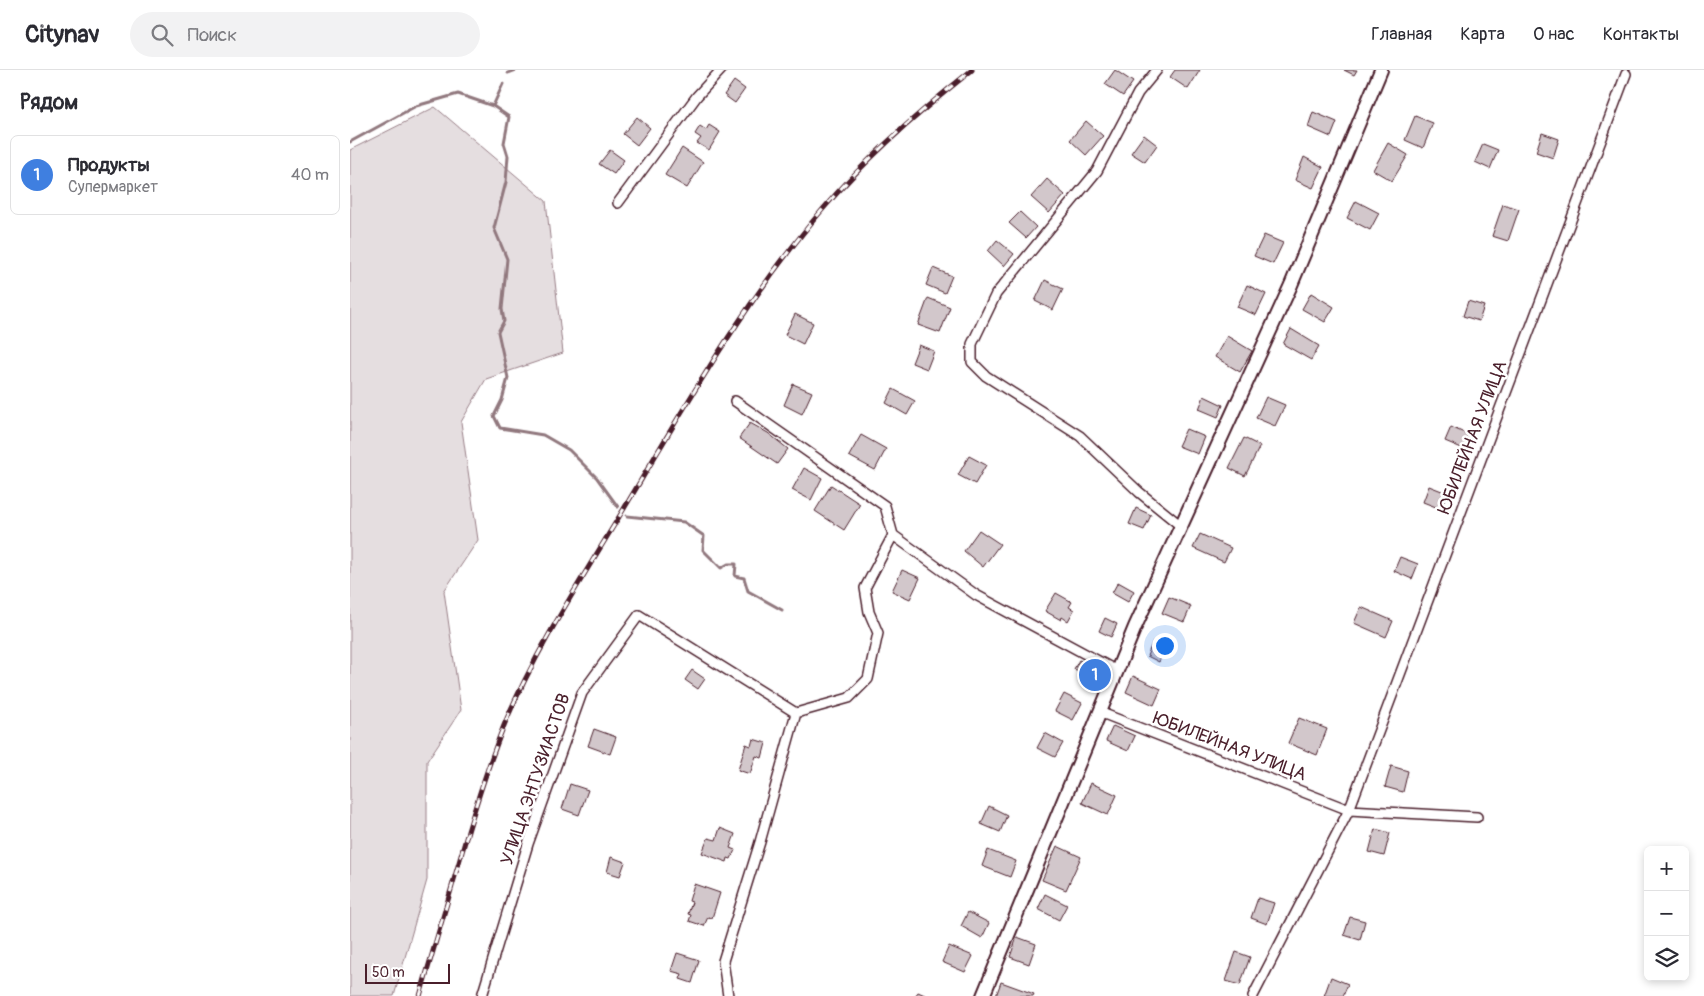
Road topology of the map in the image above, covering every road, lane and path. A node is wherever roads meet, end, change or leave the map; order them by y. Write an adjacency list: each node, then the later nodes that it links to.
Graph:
1 (721, 70): 5 (street)
2 (1157, 70): 7 (street)
3 (1381, 70): 7 (street)
4 (1626, 74): 12 (street, ЮБИЛЕЙНАЯ УЛИЦА)
5 (618, 203)
6 (735, 401): 8 (street)
7 (1181, 526): 9 (street)
8 (892, 535): 9 (street); 11 (street)
9 (1117, 671): 10 (street)
10 (1100, 712): 12 (street, ЮБИЛЕЙНАЯ УЛИЦА); 16 (street)
11 (796, 713): 14 (street, УЛИЦА ЭНТУЗИАСТОВ); 15 (street)
12 (1349, 810): 13 (street, ЮБИЛЕЙНАЯ УЛИЦА); 17 (street, ЮБИЛЕЙНАЯ УЛИЦА)
13 (1476, 817)
14 (482, 996)
15 (728, 996)
16 (983, 996)
17 (1253, 996)

